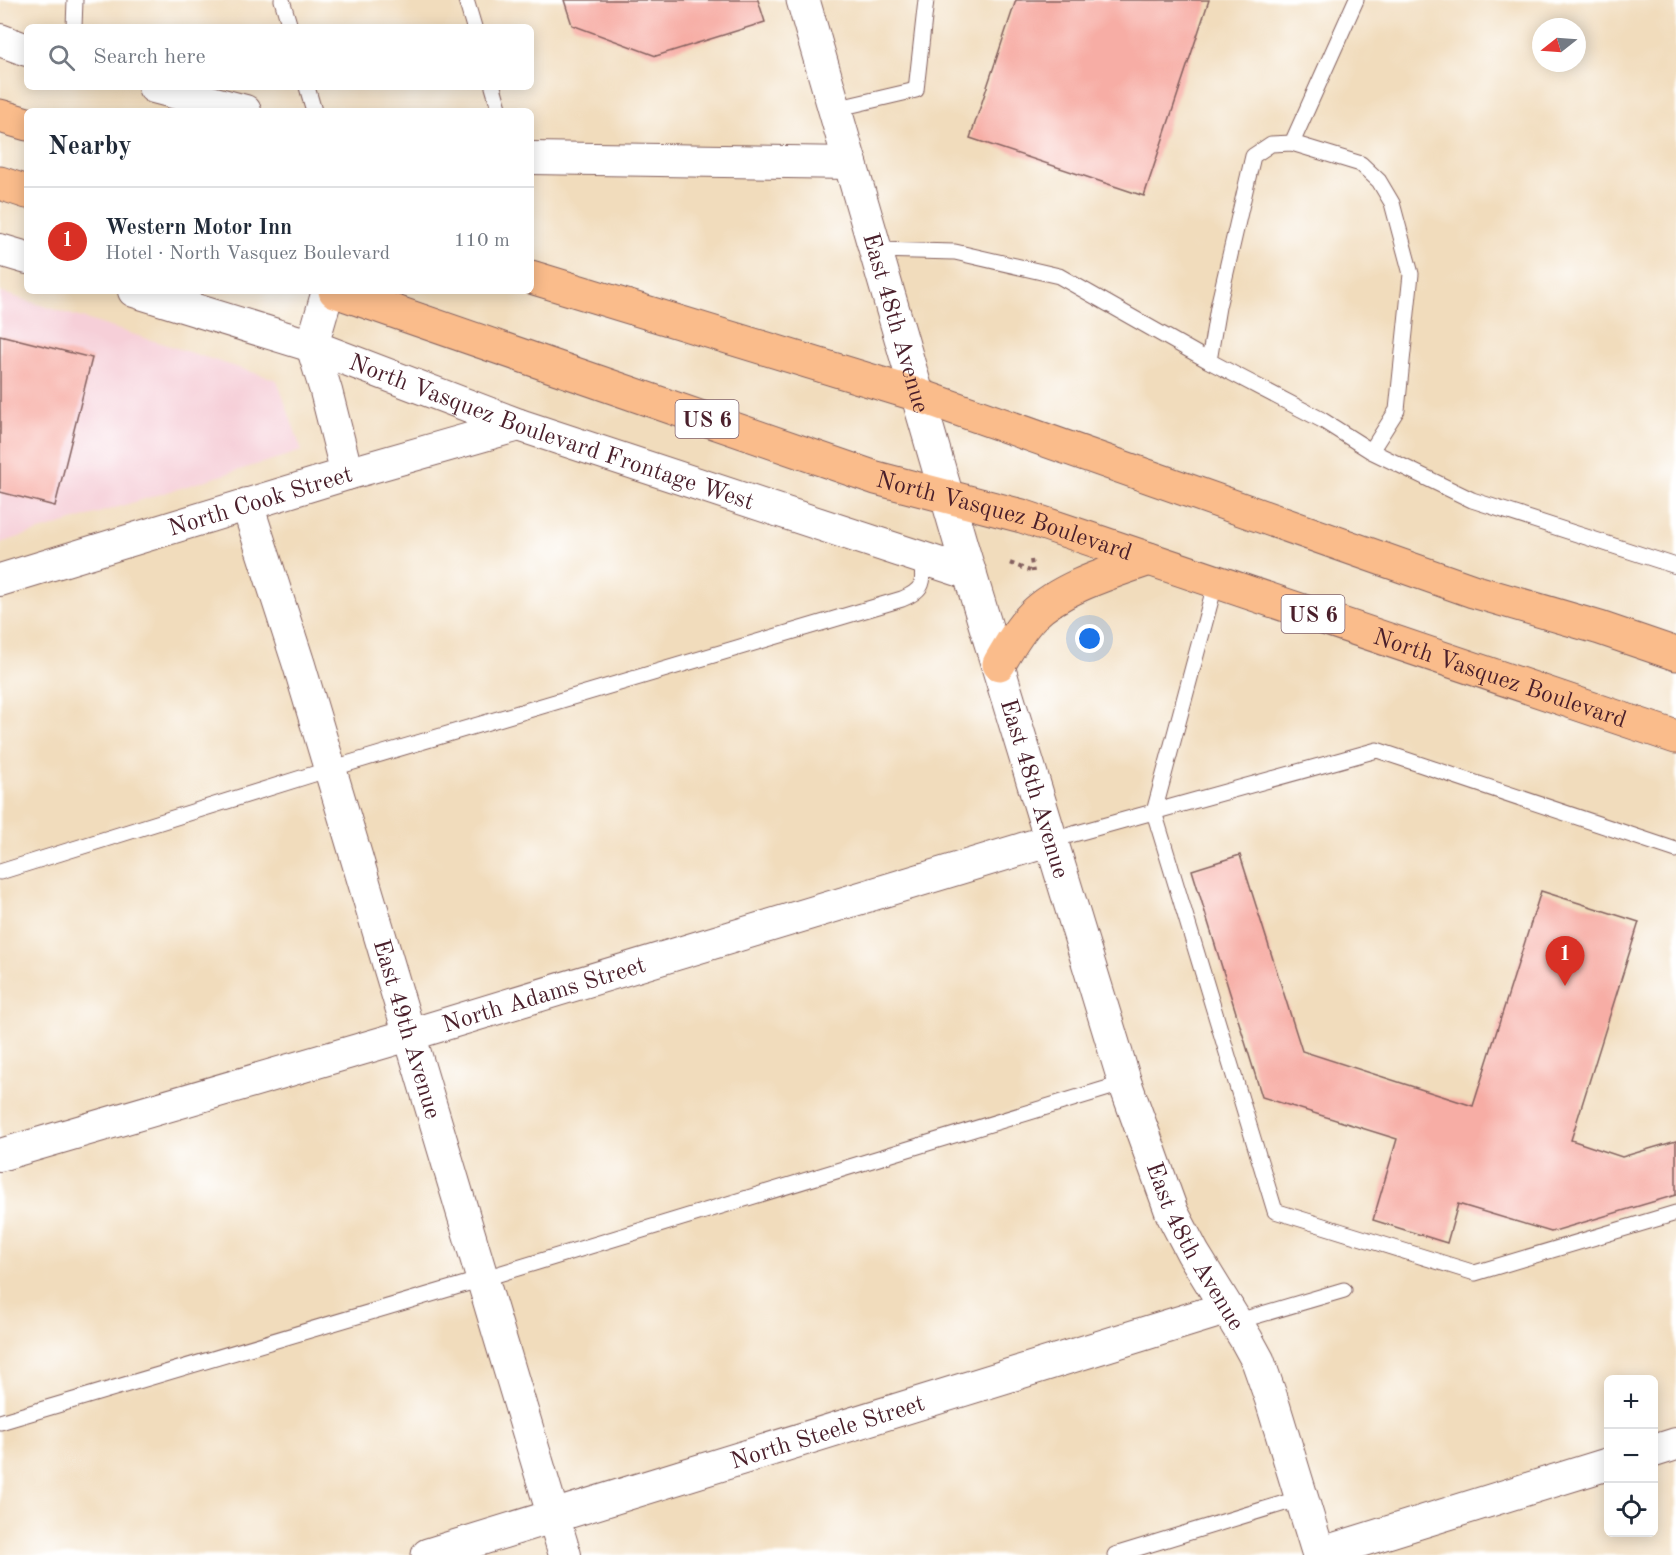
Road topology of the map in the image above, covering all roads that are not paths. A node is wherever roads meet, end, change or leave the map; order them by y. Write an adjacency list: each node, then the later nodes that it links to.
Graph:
1 (75, 0): 7 (lane)
2 (282, 0): 8 (lane)
3 (466, 0): 9 (lane)
4 (803, 0): 18 (street, East 48th Avenue)
5 (926, 0): 18 (lane)
6 (1356, 0): 21 (lane)
7 (74, 24)
8 (289, 24)
9 (473, 24)
10 (0, 40): 11 (street)
11 (24, 49)
12 (165, 90): 15 (street)
13 (308, 90): 16 (lane)
14 (494, 90): 17 (lane)
15 (234, 108)
16 (313, 108)
17 (499, 108)
18 (835, 109): 23 (street, East 48th Avenue)
19 (0, 116): 20 (highway)
20 (24, 123)
21 (1292, 142): 34 (lane); 37 (lane)
22 (534, 158): 23 (street)
23 (851, 163): 27 (street, East 48th Avenue)
24 (0, 183): 25 (highway)
25 (24, 191)
26 (0, 250): 28 (street)
27 (876, 250): 34 (lane); 35 (street, East 48th Avenue)
28 (24, 257)
29 (534, 278): 35 (highway)
30 (144, 294): 33 (street, North Vasquez Boulevard Frontage West)
31 (327, 294): 33 (street)
32 (344, 294): 39 (highway, North Vasquez Boulevard / US 6)
33 (312, 346): 36 (street, North Vasquez Boulevard Frontage West); 38 (street)
34 (1209, 361): 37 (lane)
35 (918, 395): 39 (street, East 48th Avenue); 47 (highway)
36 (519, 425): 38 (street, North Cook Street); 41 (street, North Vasquez Boulevard Frontage West)
37 (1371, 451): 43 (lane)
38 (347, 474): 40 (street, North Cook Street)
39 (948, 497): 42 (highway, North Vasquez Boulevard / US 6); 44 (street, East 48th Avenue)
40 (247, 504): 45 (street, North Cook Street); 50 (street, East 49th Avenue)
41 (921, 559): 44 (street, North Vasquez Boulevard Frontage West); 50 (lane)
42 (1149, 559): 46 (highway, North Vasquez Boulevard / US 6); 48 (highway)
43 (1676, 566)
44 (970, 574): 48 (street, East 48th Avenue)
45 (0, 580)
46 (1216, 581): 49 (highway, North Vasquez Boulevard / US 6); 51 (lane)
47 (1676, 654)
48 (999, 664): 52 (street, East 48th Avenue)
49 (1676, 737)
50 (330, 769): 54 (lane); 55 (street, East 49th Avenue)
51 (1154, 812): 52 (lane); 53 (lane); 58 (lane)
52 (1052, 840): 55 (street, North Adams Street); 56 (street, East 48th Avenue)
53 (1676, 850)
54 (0, 872)
55 (409, 1035): 57 (street, North Adams Street); 59 (street, East 49th Avenue)
56 (1125, 1083): 59 (lane); 61 (street, East 48th Avenue)
57 (0, 1155)
58 (1676, 1213)
59 (482, 1279): 62 (lane); 67 (street, East 49th Avenue)
60 (1344, 1290): 61 (lane)
61 (1231, 1315): 66 (street, East 48th Avenue); 67 (street, North Steele Street)
62 (0, 1422)
63 (1676, 1444): 64 (street)
64 (1658, 1449)
65 (1604, 1465): 68 (street)
66 (1301, 1498): 68 (street, East 48th Avenue); 71 (lane)
67 (554, 1517): 69 (street, North Steele Street); 70 (street, East 49th Avenue)
68 (1318, 1554)
69 (428, 1555)
70 (565, 1555)
71 (1115, 1555)

